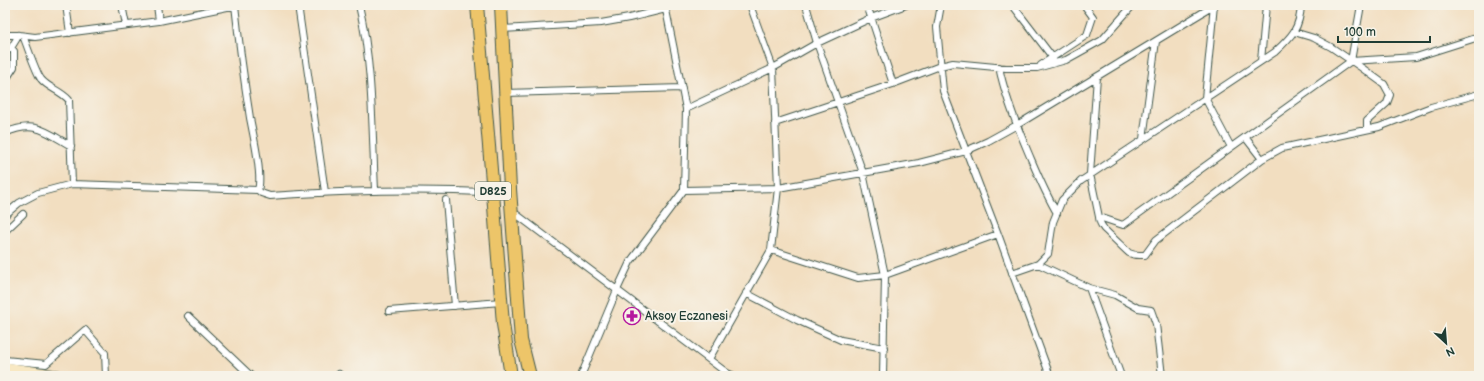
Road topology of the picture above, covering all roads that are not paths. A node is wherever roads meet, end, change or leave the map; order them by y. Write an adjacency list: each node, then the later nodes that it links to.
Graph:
1 (66, 5): 29 (street)
2 (122, 5): 25 (street)
3 (157, 5): 24 (street)
4 (236, 5): 22 (street); 66 (street)
5 (298, 5): 69 (street)
6 (359, 5): 67 (street)
7 (477, 5): 70 (highway, D825)
8 (501, 5): 26 (highway, D825)
9 (750, 5): 41 (street)
10 (806, 5): 33 (street)
11 (867, 5): 23 (street)
12 (906, 5): 23 (street)
13 (941, 5): 39 (street)
14 (1014, 5): 36 (street)
15 (1084, 5): 36 (street)
16 (1133, 5): 42 (street)
17 (1215, 5): 32 (street); 49 (street)
18 (1266, 5): 38 (street)
19 (1301, 5): 27 (street)
20 (1361, 5): 37 (street)
21 (666, 7): 26 (street); 46 (street)
22 (206, 8): 24 (street)
23 (871, 18): 33 (street); 45 (street)
24 (159, 21): 25 (street)
25 (126, 26): 29 (street)
26 (502, 29): 47 (highway, D825)
27 (1294, 32): 37 (street); 38 (street)
28 (6, 33): 30 (street)
29 (70, 33): 30 (street)
30 (21, 35): 34 (street); 58 (street)
31 (1479, 38): 37 (street)
32 (1156, 41): 43 (street); 57 (street)
33 (817, 43): 41 (street); 50 (street)
34 (11, 48): 35 (street); 44 (street)
35 (5, 52)
36 (1052, 58): 42 (street)
37 (1351, 61): 54 (street); 56 (street)
38 (1261, 62): 49 (street)
39 (940, 66): 40 (street); 45 (street); 60 (street)
40 (999, 67): 42 (street); 53 (street)
41 (773, 68): 51 (street); 52 (street)
42 (1037, 68)
43 (1097, 77): 53 (street); 63 (street)
44 (5, 81)
45 (893, 84): 50 (street)
46 (682, 88): 47 (street); 51 (street)
47 (505, 93): 72 (highway, D825)
48 (1479, 94): 54 (street)
49 (1205, 98): 57 (street); 59 (street)
50 (838, 102): 52 (street); 62 (street)
51 (686, 109): 68 (street)
52 (775, 122): 65 (street)
53 (1017, 125): 60 (street); 73 (street)
54 (1368, 129): 61 (street)
55 (5, 133): 58 (street)
56 (1245, 137): 59 (street); 61 (street)
57 (1143, 140): 63 (street)
58 (71, 146): 64 (street)
59 (1231, 147): 76 (street)
60 (966, 151): 62 (street); 78 (street)
61 (1262, 159): 76 (street)
62 (864, 173): 65 (street); 82 (street)
63 (1090, 174): 73 (street); 76 (street)
64 (72, 184): 66 (street); 75 (street)
65 (778, 188): 68 (street); 79 (street)
66 (258, 190): 69 (street)
67 (375, 190): 69 (street); 70 (street)
68 (684, 190): 84 (street)
69 (326, 192)
70 (493, 193): 86 (highway, D825)
71 (446, 200): 87 (street)
72 (512, 211): 84 (street); 101 (highway, D825)
73 (1057, 213): 80 (street)
74 (23, 214): 77 (street)
75 (5, 215)
76 (1098, 217)
77 (5, 231)
78 (998, 234): 81 (street); 82 (street)
79 (771, 250): 82 (street); 85 (street)
80 (1038, 264): 81 (street); 83 (street)
81 (1012, 273): 105 (street)
82 (885, 275): 90 (street)
83 (1089, 288): 106 (street); 107 (street)
84 (617, 290): 91 (street); 102 (street)
85 (746, 294): 90 (street); 91 (street)
86 (501, 302): 87 (street); 100 (highway, D825)
87 (455, 306): 88 (street)
88 (389, 311)
89 (188, 316): 97 (street)
90 (884, 348): 104 (street)
91 (709, 359): 94 (street)
92 (5, 360): 96 (street)
93 (5, 367): 95 (street)
94 (726, 374): 103 (street)
95 (67, 376)
96 (106, 376)
97 (250, 376)
98 (337, 376): 99 (street)
99 (341, 376)
100 (511, 376)
101 (530, 376)
102 (581, 376)
103 (734, 376)
104 (883, 376)
105 (1050, 376)
106 (1121, 376)
107 (1162, 376)

